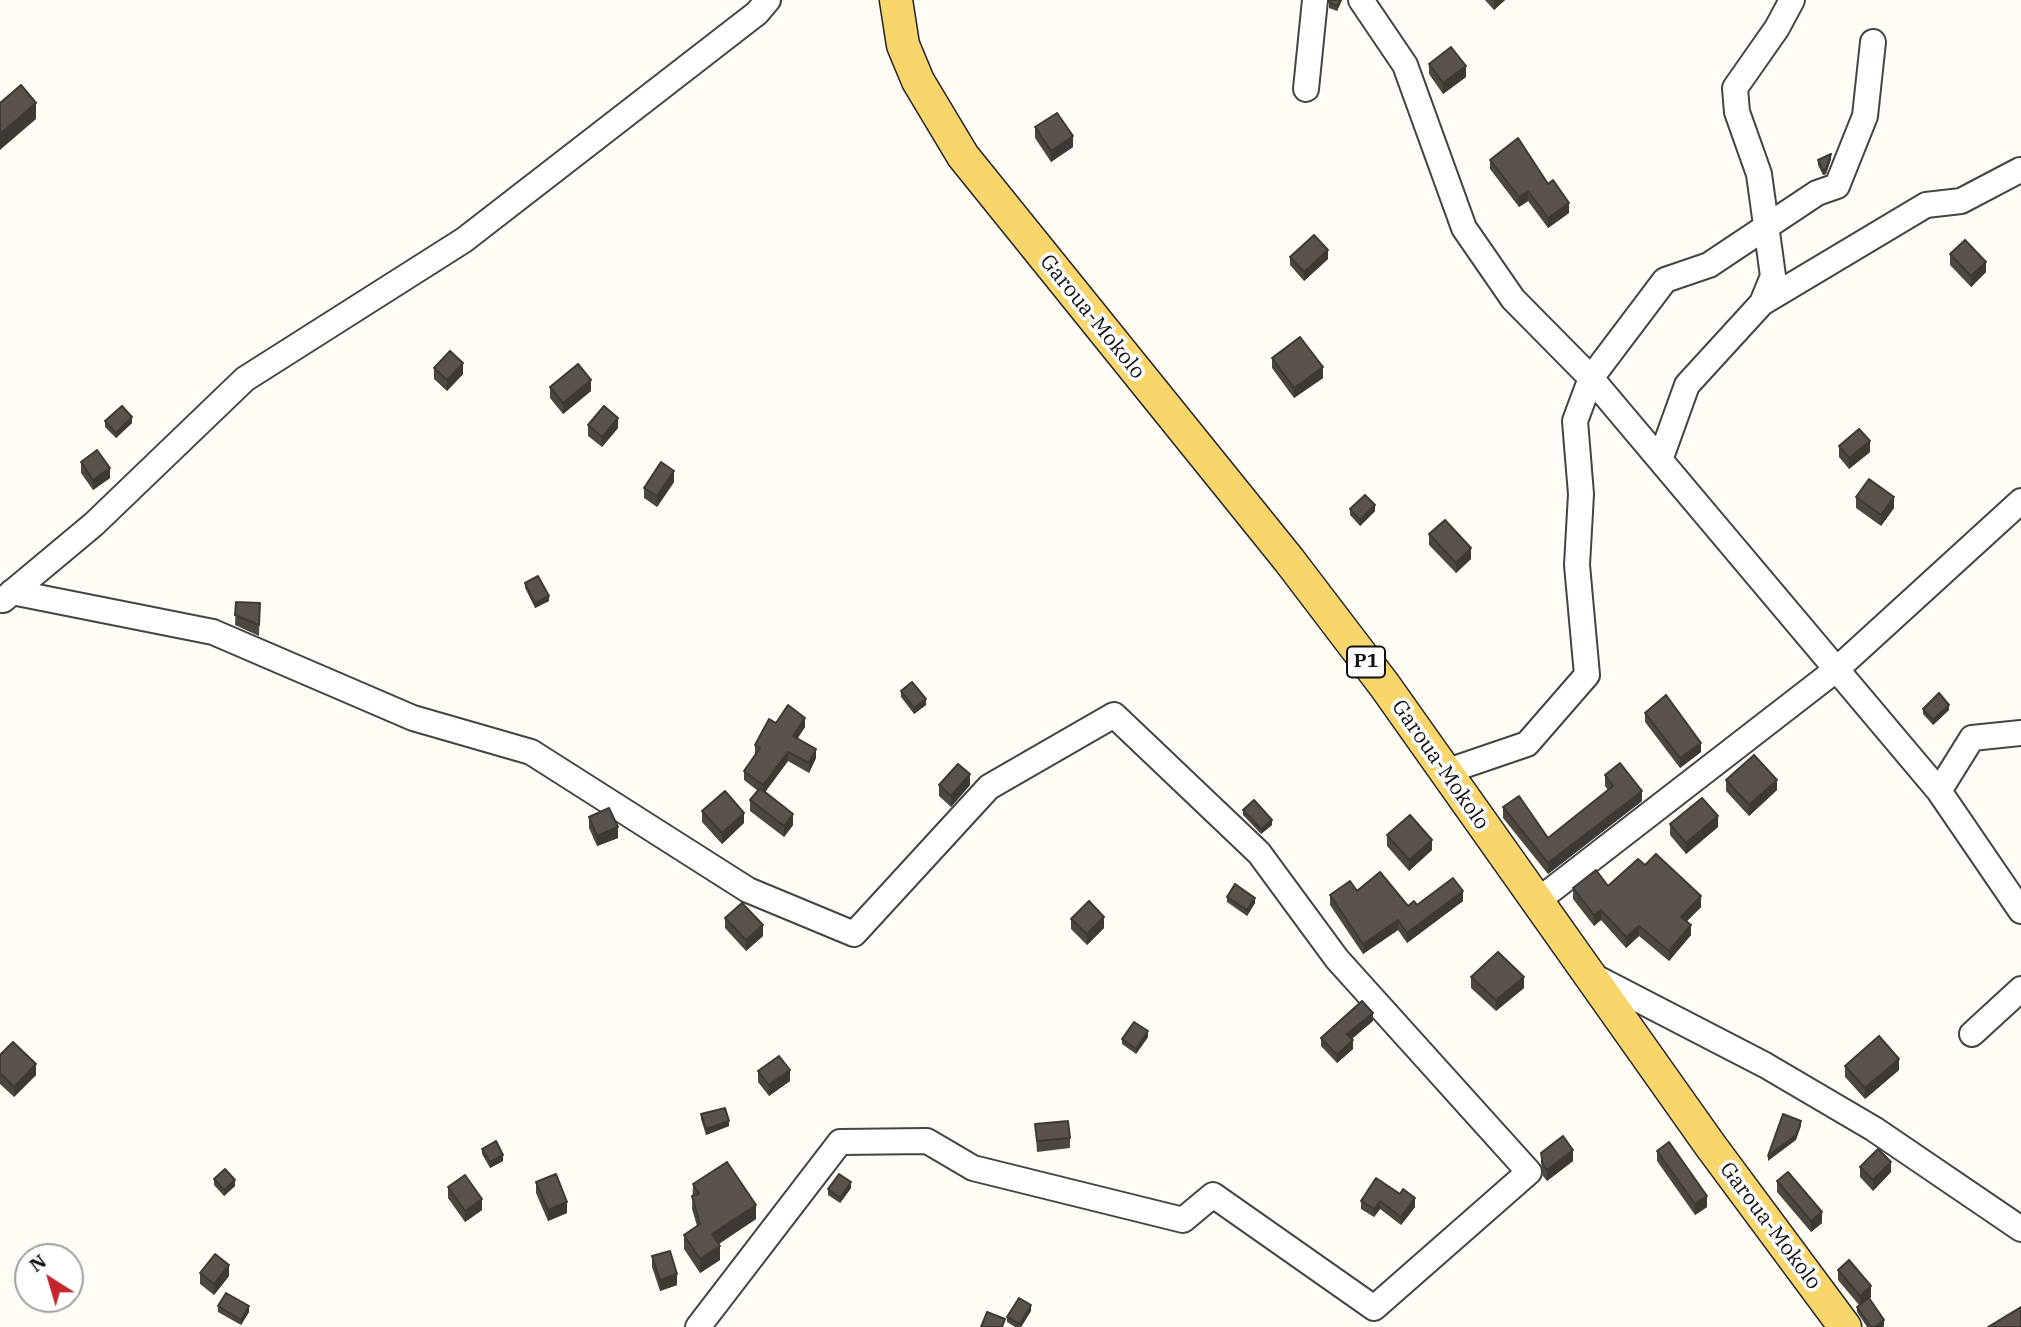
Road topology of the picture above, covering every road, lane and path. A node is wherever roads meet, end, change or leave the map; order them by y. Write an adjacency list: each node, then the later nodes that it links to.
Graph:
1 (768, 0): 14 (street)
2 (896, 0): 17 (main road, Garoua-Mokolo / P1)
3 (1315, 0): 7 (street)
4 (1361, 0): 11 (street)
5 (1792, 0): 9 (street)
6 (1873, 42): 9 (street)
7 (1306, 89)
8 (2020, 170): 10 (street)
9 (1766, 228): 10 (street); 11 (street)
10 (1762, 303): 12 (street)
11 (1591, 379): 12 (street); 17 (street)
12 (1660, 460): 15 (street)
13 (2017, 508): 15 (street)
14 (6, 597): 25 (street)
15 (1837, 669): 18 (street); 19 (street)
16 (2021, 733): 18 (street)
17 (1445, 772): 19 (main road, Garoua-Mokolo / P1)
18 (1939, 791): 20 (street)
19 (1536, 902): 21 (main road, Garoua-Mokolo / P1)
20 (2021, 911)
21 (1587, 973): 24 (street); 26 (main road, Garoua-Mokolo / P1)
22 (2021, 989): 23 (street)
23 (1972, 1034)
24 (2021, 1229)
25 (698, 1327)
26 (1845, 1327)

